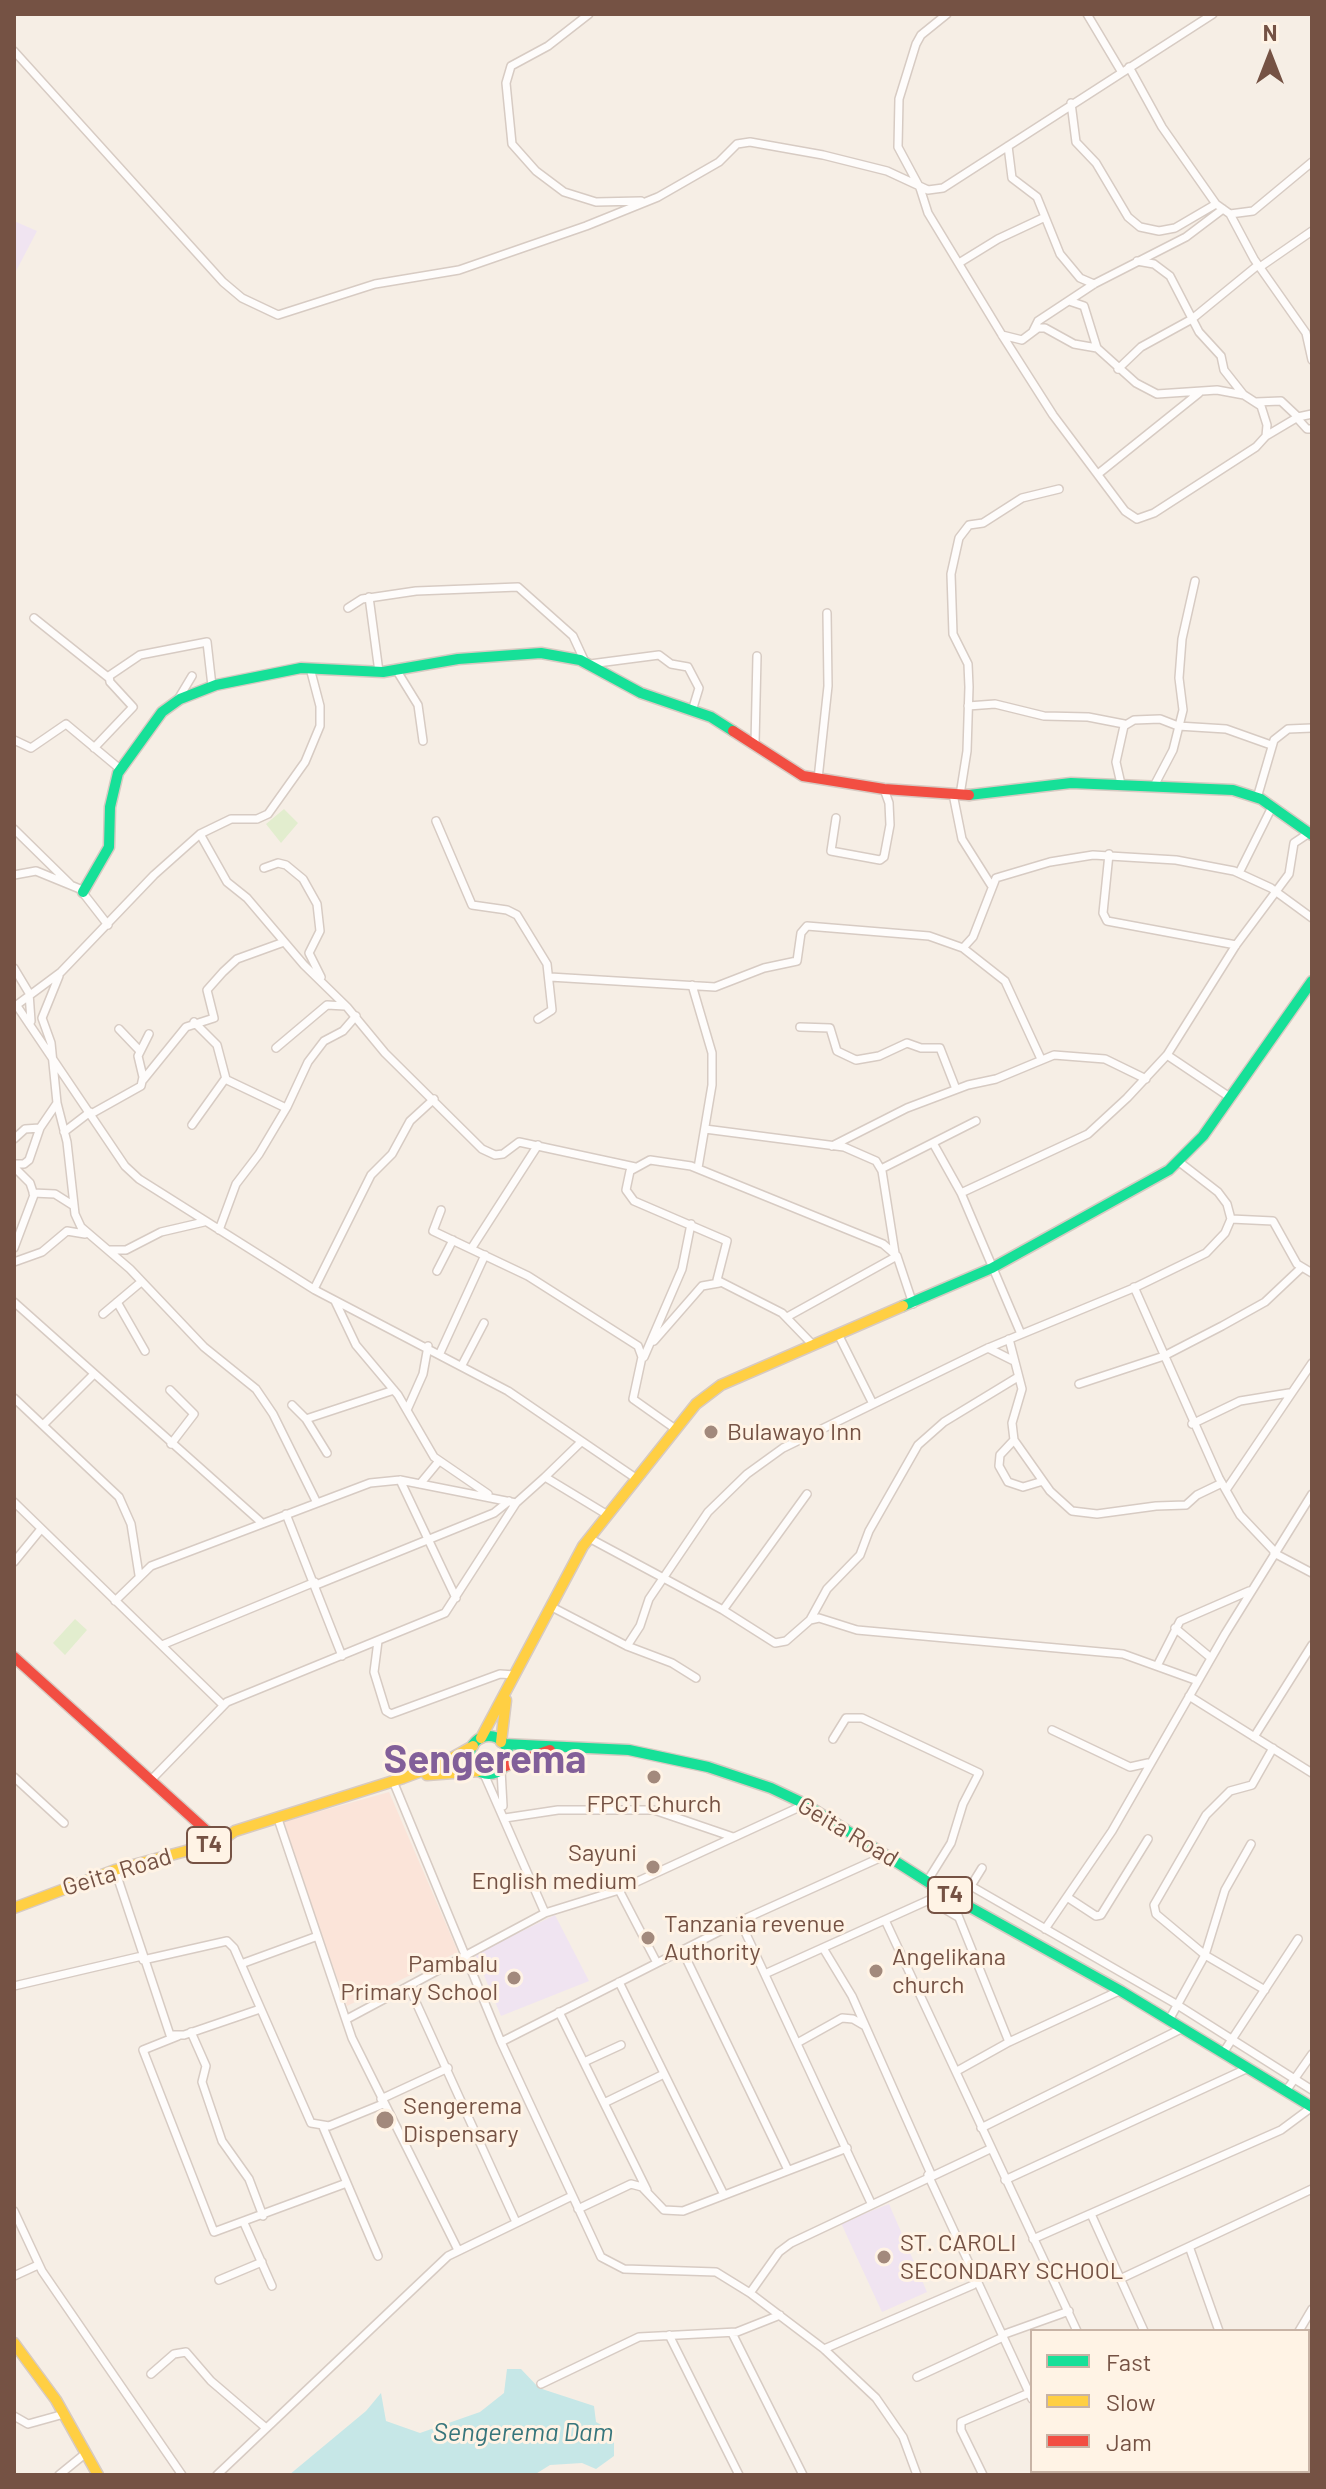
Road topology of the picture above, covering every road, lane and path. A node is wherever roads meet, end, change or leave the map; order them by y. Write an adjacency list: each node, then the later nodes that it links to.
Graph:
1 (589, 14): 12 (street)
2 (947, 14): 11 (street)
3 (1087, 14): 7 (street)
4 (1213, 14): 6 (street)
5 (14, 51): 12 (street)
6 (1129, 67): 7 (street); 13 (street)
7 (1121, 71): 8 (street)
8 (1071, 103): 9 (street); 13 (street)
9 (1008, 146): 11 (street); 14 (street)
10 (1312, 162): 13 (street)
11 (920, 188): 12 (street); 17 (street)
12 (647, 201)
13 (1223, 209): 16 (street); 18 (street)
14 (1043, 218): 17 (street); 19 (street)
15 (1312, 231): 18 (street)
16 (1135, 261): 19 (street); 21 (street)
17 (959, 263): 23 (street)
18 (1259, 266): 21 (street); 25 (street)
19 (1094, 284): 20 (street)
20 (1069, 301): 22 (street); 24 (street)
21 (1192, 319): 26 (street); 28 (street)
22 (1032, 333): 23 (street); 24 (street)
23 (1002, 335): 34 (street)
24 (1097, 348): 26 (street)
25 (1312, 360)
26 (1118, 369): 27 (street)
27 (1202, 391): 28 (street); 34 (street)
28 (1244, 395): 29 (street)
29 (1256, 402): 31 (street); 33 (street)
30 (1312, 414): 31 (street)
31 (1298, 417): 32 (street); 33 (street)
32 (1312, 429)
33 (1266, 436): 34 (street)
34 (1098, 474)
35 (1059, 489): 50 (street)
36 (1195, 581): 53 (street)
37 (369, 597): 38 (street); 42 (street); 45 (street)
38 (348, 608)
39 (827, 613): 61 (street)
40 (34, 618): 47 (street)
41 (757, 656): 57 (street)
42 (588, 663): 44 (main road); 51 (main road); 51 (street)
43 (310, 668): 45 (main road); 48 (main road); 72 (street)
44 (397, 671): 45 (main road); 56 (street)
45 (379, 672)
46 (192, 676): 49 (street)
47 (109, 678): 48 (street); 59 (street)
48 (212, 686): 49 (main road)
49 (177, 701): 60 (main road)
50 (968, 706): 52 (street); 65 (street)
51 (692, 711): 57 (main road)
52 (1124, 724): 53 (street); 62 (street)
53 (1178, 726): 58 (street); 63 (street)
54 (1310, 730): 58 (street)
55 (14, 740): 59 (street)
56 (423, 741)
57 (755, 744): 61 (main road)
58 (1271, 745): 66 (street)
59 (94, 748): 60 (street)
60 (120, 769): 78 (main road)
61 (818, 779): 64 (main road)
62 (1121, 784): 63 (main road); 65 (main road)
63 (1154, 786): 66 (main road)
64 (884, 789): 65 (main road); 68 (street)
65 (956, 795): 77 (street)
66 (1257, 798): 67 (main road)
67 (1272, 807): 71 (main road); 75 (street)
68 (836, 818)
69 (436, 821): 87 (street)
70 (14, 829): 78 (street)
71 (1310, 830): 79 (street)
72 (200, 834): 81 (street); 82 (street)
73 (1109, 854): 75 (street); 77 (street); 83 (street)
74 (264, 868): 90 (street)
75 (1239, 873): 79 (street)
76 (14, 875): 78 (street)
77 (991, 885): 84 (street)
78 (78, 889): 81 (street)
79 (1276, 891): 80 (street); 83 (street)
80 (1312, 918)
81 (108, 925): 86 (street)
82 (284, 942): 90 (street); 97 (street)
83 (1236, 945): 104 (street)
84 (963, 948): 89 (street); 105 (street)
85 (14, 968): 91 (street)
86 (61, 972): 91 (street); 103 (street)
87 (550, 977): 89 (street); 95 (street)
88 (1312, 981): 110 (main road)
89 (692, 985): 118 (street)
90 (327, 987): 93 (street)
91 (30, 999): 92 (street); 96 (street)
92 (16, 1006): 96 (street)
93 (347, 1007): 94 (street); 101 (street)
94 (356, 1016): 111 (street); 113 (street)
95 (538, 1019)
96 (31, 1022): 103 (street)
97 (194, 1022): 106 (street); 108 (street)
98 (800, 1027): 109 (street)
99 (119, 1029): 102 (street)
100 (149, 1034): 102 (street)
101 (276, 1048)
102 (139, 1050): 108 (street)
103 (52, 1055): 112 (street); 114 (street)
104 (1167, 1055): 107 (street); 110 (street)
105 (1041, 1059): 107 (street); 109 (street)
106 (226, 1079): 113 (street); 116 (street)
107 (1146, 1079): 130 (street)
108 (143, 1080): 114 (street)
109 (956, 1089): 123 (street)
110 (1231, 1098): 124 (main road)
111 (434, 1099): 122 (street); 154 (street)
112 (57, 1103): 117 (street); 119 (street)
113 (286, 1108): 136 (street)
114 (90, 1113): 119 (street); 134 (street)
115 (976, 1121): 121 (street)
116 (192, 1125)
117 (40, 1128): 120 (street); 125 (street)
118 (705, 1129): 123 (street); 127 (street)
119 (64, 1132): 131 (street)
120 (14, 1139)
121 (933, 1143): 128 (street); 130 (street)
122 (538, 1145): 126 (street); 142 (street)
123 (832, 1146): 128 (street)
124 (1178, 1161): 133 (street); 147 (main road)
125 (14, 1166): 129 (street)
126 (635, 1167): 127 (street); 135 (street)
127 (698, 1168): 143 (street)
128 (881, 1169): 143 (street)
129 (33, 1193): 131 (street); 139 (street)
130 (961, 1193): 147 (street)
131 (74, 1206): 137 (street)
132 (441, 1210): 138 (street)
133 (1231, 1219): 148 (street); 153 (street)
134 (204, 1222): 136 (street); 141 (street)
135 (691, 1224): 152 (street); 168 (street)
136 (219, 1230): 154 (street)
137 (87, 1234): 140 (street); 146 (street)
138 (453, 1240): 142 (street); 149 (street)
139 (14, 1248)
140 (107, 1249): 141 (street); 145 (street)
141 (130, 1249): 145 (street)
142 (471, 1249): 144 (street)
143 (896, 1254): 158 (street); 160 (street)
144 (485, 1255): 170 (street); 173 (street)
145 (122, 1261): 151 (street)
146 (14, 1262)
147 (992, 1268): 158 (main road); 163 (street)
148 (1301, 1268): 150 (street); 171 (street)
149 (437, 1271)
150 (1312, 1273)
151 (141, 1282): 157 (street); 205 (street)
152 (724, 1284): 160 (street); 168 (street)
153 (1134, 1287): 163 (street); 171 (street)
154 (314, 1289): 155 (street)
155 (334, 1299): 166 (street); 181 (street)
156 (14, 1302): 176 (street)
157 (117, 1302): 159 (street); 169 (street)
158 (913, 1304): 162 (main road)
159 (103, 1314)
160 (787, 1317): 165 (street)
161 (484, 1323): 175 (street)
162 (838, 1334): 165 (main road); 184 (street)
163 (1021, 1334): 164 (street)
164 (1009, 1339): 167 (street); 172 (street)
165 (813, 1345): 190 (main road)
166 (428, 1346): 170 (street); 180 (street)
167 (988, 1348): 172 (street); 184 (street)
168 (647, 1349): 173 (street)
169 (145, 1351)
170 (440, 1353): 175 (street)
171 (1164, 1356): 178 (street); 188 (street)
172 (1012, 1360): 177 (street)
173 (641, 1363): 190 (street)
174 (1312, 1363): 182 (street)
175 (462, 1365): 192 (street)
176 (93, 1375): 189 (street); 193 (street)
177 (1018, 1377): 191 (street); 225 (street)
178 (1079, 1384)
179 (170, 1390): 193 (street)
180 (413, 1391): 181 (street); 186 (street)
181 (396, 1393): 186 (street); 187 (street)
182 (1289, 1393): 188 (street); 201 (street)
183 (14, 1398): 189 (street)
184 (873, 1404): 218 (street)
185 (292, 1405): 187 (street)
186 (407, 1410): 195 (street)
187 (306, 1419): 194 (street)
188 (1192, 1424): 201 (street)
189 (43, 1425): 217 (street)
190 (674, 1428): 197 (main road)
191 (1014, 1440): 199 (street); 199 (street)
192 (581, 1442): 196 (street); 197 (street)
193 (171, 1444): 210 (street)
194 (327, 1453)
195 (439, 1461): 200 (street); 204 (street)
196 (545, 1477): 207 (street); 209 (street)
197 (634, 1477): 209 (main road)
198 (400, 1480): 200 (street); 205 (street); 213 (street)
199 (1043, 1481): 201 (street)
200 (420, 1484): 204 (street)
201 (1224, 1486): 214 (street)
202 (807, 1494): 224 (street)
203 (1312, 1494): 214 (street)
204 (491, 1496): 207 (street)
205 (316, 1501): 208 (street)
206 (14, 1502): 211 (street)
207 (513, 1502): 213 (street); 221 (street)
208 (286, 1514): 210 (street); 219 (street)
209 (606, 1514): 212 (main road)
210 (262, 1523): 217 (street)
211 (41, 1529): 215 (street); 222 (street)
212 (589, 1538): 218 (street); 223 (main road)
213 (428, 1539): 219 (street); 221 (street)
214 (1274, 1552): 216 (street); 220 (street)
215 (14, 1562)
216 (1312, 1573)
217 (139, 1575): 222 (street)
218 (663, 1576): 224 (street); 230 (street)
219 (316, 1584): 228 (street); 231 (street)
220 (1252, 1590): 226 (street); 233 (street)
221 (456, 1598): 227 (street)
222 (115, 1601): 228 (street)
223 (550, 1606): 230 (street); 235 (main road)
224 (723, 1610): 225 (street)
225 (810, 1620): 234 (street)
226 (1175, 1628): 233 (street); 234 (street)
227 (378, 1641): 231 (street); 235 (street)
228 (162, 1645): 240 (street)
229 (1312, 1645): 242 (street)
230 (627, 1646): 236 (street)
231 (342, 1656): 240 (street)
232 (14, 1657): 253 (main road)
233 (1211, 1658): 237 (street)
234 (1157, 1666): 237 (street)
235 (516, 1675): 238 (main road)
236 (696, 1678)
237 (1198, 1681): 239 (street)
238 (507, 1694): 244 (main road); 245 (main road)
239 (1189, 1696): 242 (street); 248 (street)
240 (222, 1704): 253 (street)
241 (1052, 1730): 248 (street)
242 (1254, 1737): 247 (street)
243 (833, 1739): 266 (street)
244 (477, 1742): 245 (main road, Geita Road / T4); 250 (main road); 254 (main road, Geita Road / T4)
245 (502, 1743): 246 (main road, Geita Road / T4); 249 (main road)
246 (566, 1746): 249 (main road, Geita Road / T4); 255 (main road, Geita Road / T4)
247 (1273, 1748): 251 (street); 282 (street)
248 (1148, 1763): 269 (street)
249 (502, 1768): 250 (main road, Geita Road / T4); 256 (street)
250 (482, 1772): 254 (main road, Geita Road / T4); 256 (street)
251 (1312, 1773)
252 (14, 1777): 258 (street)
253 (151, 1780): 261 (main road)
254 (398, 1780): 257 (main road, Geita Road / T4); 281 (street)
255 (805, 1804): 259 (street); 263 (main road, Geita Road / T4)
256 (504, 1815): 259 (street); 272 (street)
257 (278, 1819): 261 (main road, Geita Road / T4); 277 (street)
258 (64, 1823)
259 (733, 1837): 268 (street)
260 (1148, 1839): 269 (street)
261 (219, 1842): 265 (main road, Geita Road / T4)
262 (1251, 1844): 282 (street)
263 (887, 1854): 266 (main road, Geita Road / T4); 275 (street)
264 (982, 1868): 267 (street)
265 (115, 1870): 271 (main road, Geita Road / T4); 283 (street)
266 (928, 1880): 270 (main road, Geita Road / T4)
267 (971, 1886): 270 (street); 276 (street)
268 (619, 1890): 272 (street); 284 (street)
269 (1067, 1897): 276 (street)
270 (956, 1899): 273 (street); 291 (main road, Geita Road / T4)
271 (14, 1908)
272 (545, 1913): 281 (street)
273 (958, 1917): 274 (street); 304 (street)
274 (885, 1920): 279 (street); 311 (street)
275 (740, 1921): 280 (street); 286 (street)
276 (1045, 1929): 292 (street)
277 (315, 1937): 285 (street); 295 (street)
278 (1298, 1939): 290 (street)
279 (823, 1948): 286 (street); 297 (street)
280 (682, 1950): 284 (street); 323 (street)
281 (465, 1954): 289 (street); 302 (street)
282 (1205, 1955): 290 (street); 292 (street)
283 (142, 1958): 285 (street); 288 (street); 300 (street)
284 (657, 1963): 287 (street)
285 (241, 1964): 293 (street)
286 (767, 1973): 303 (street)
287 (619, 1982): 294 (street); 312 (street)
288 (14, 1986)
289 (409, 1987): 295 (street); 309 (street)
290 (1265, 1990): 301 (street)
291 (1121, 1991): 296 (main road, Geita Road / T4); 304 (street)
292 (1177, 2005): 296 (street); 301 (street)
293 (260, 2009): 299 (street); 319 (street)
294 (559, 2012): 302 (street); 308 (street)
295 (347, 2019): 316 (street)
296 (1169, 2020): 298 (main road, Geita Road / T4)
297 (867, 2027): 303 (street); 324 (street)
298 (1183, 2028): 306 (main road, Geita Road / T4); 320 (street)
299 (191, 2032): 300 (street); 337 (street)
300 (178, 2036): 339 (street)
301 (1232, 2040): 306 (street); 313 (street)
302 (501, 2042): 331 (street)
303 (799, 2042): 321 (street)
304 (1009, 2042): 311 (street)
305 (621, 2045): 308 (street)
306 (1223, 2053): 310 (main road, Geita Road / T4)
307 (1312, 2054): 313 (street)
308 (584, 2062): 317 (street)
309 (448, 2068): 316 (street); 338 (street)
310 (1248, 2068): 315 (main road, Geita Road / T4); 325 (street)
311 (957, 2071): 320 (street)
312 (664, 2074): 317 (street); 330 (street)
313 (1294, 2079): 314 (street); 315 (street)
314 (1312, 2090)
315 (1286, 2091): 318 (main road, Geita Road / T4)
316 (382, 2101): 319 (street); 342 (street)
317 (604, 2103): 329 (street)
318 (1312, 2107): 336 (street)
319 (323, 2127): 326 (street)
320 (981, 2128): 322 (street)
321 (847, 2148): 323 (street); 328 (street)
322 (990, 2149): 324 (street); 325 (street)
323 (788, 2170): 330 (street)
324 (930, 2174): 332 (street); 361 (street)
325 (1005, 2180): 340 (street)
326 (344, 2184): 337 (street); 343 (street)
327 (1312, 2189): 341 (street)
328 (865, 2190): 332 (street); 333 (street)
329 (647, 2191): 330 (street); 334 (street)
330 (724, 2195)
331 (572, 2196): 334 (street); 338 (street)
332 (886, 2196): 333 (street)
333 (871, 2203): 351 (street)
334 (578, 2209): 351 (street)
335 (14, 2211): 345 (street)
336 (1091, 2214): 340 (street); 347 (street)
337 (263, 2216): 339 (street)
338 (516, 2222): 342 (street)
339 (244, 2223): 344 (street)
340 (1033, 2239): 353 (street)
341 (1190, 2249): 347 (street); 357 (street)
342 (458, 2250): 371 (street)
343 (378, 2256)
344 (262, 2262): 348 (street); 350 (street)
345 (38, 2265): 346 (street); 375 (street)
346 (14, 2276)
347 (1120, 2279): 356 (street)
348 (219, 2280)
349 (973, 2285): 363 (street)
350 (272, 2286)
351 (750, 2293): 354 (street)
352 (1312, 2309): 358 (street)
353 (1069, 2311): 355 (street); 361 (street)
354 (780, 2315): 359 (street); 363 (street)
355 (1076, 2329)
356 (1143, 2329)
357 (1218, 2329)
358 (1300, 2329)
359 (732, 2333): 360 (street); 378 (street)
360 (669, 2335): 366 (street); 377 (street)
361 (1003, 2336): 365 (street); 367 (street)
362 (15, 2345): 369 (main road)
363 (824, 2349): 379 (street)
364 (151, 2374): 371 (street)
365 (917, 2377)
366 (541, 2384)
367 (1030, 2394)
368 (1030, 2396): 380 (street)
369 (64, 2414): 370 (street); 372 (main road)
370 (14, 2416)
371 (266, 2428): 376 (street)
372 (86, 2453): 373 (street); 374 (main road)
373 (59, 2475)
374 (98, 2475)
375 (182, 2475)
376 (217, 2475)
377 (739, 2475)
378 (803, 2475)
379 (917, 2475)
380 (983, 2475)

